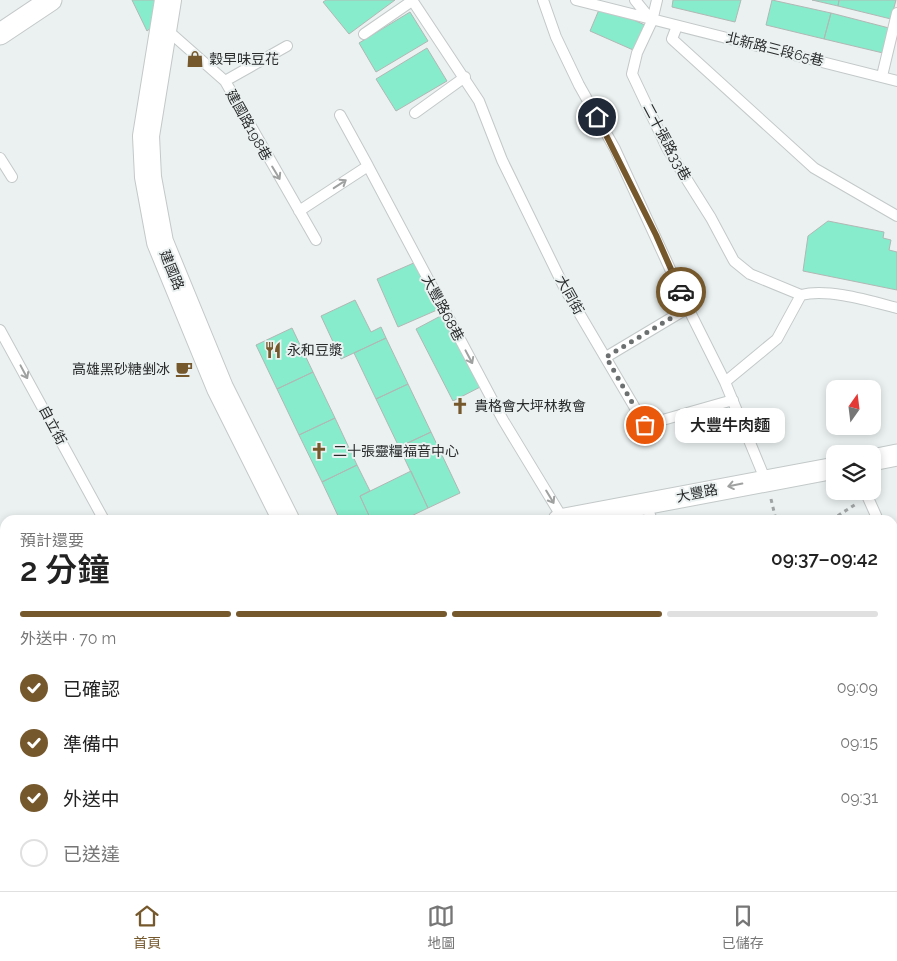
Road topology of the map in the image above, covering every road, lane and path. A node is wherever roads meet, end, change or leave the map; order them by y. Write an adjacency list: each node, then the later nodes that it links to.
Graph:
1 (51, 0): 12 (street)
2 (168, 0): 10 (street, 建國路)
3 (412, 0): 13 (lane, 大同街); 16 (lane, 大同街)
4 (544, 0): 28 (lane)
5 (576, 0): 9 (lane)
6 (634, 0): 9 (lane)
7 (657, 0): 9 (lane, 二十張路33巷)
8 (897, 13): 15 (lane)
9 (652, 21): 11 (lane, 北新路三段65巷); 27 (lane, 二十張路33巷)
10 (162, 26): 18 (lane, 建國路198巷); 42 (street, 建國路)
11 (677, 26): 15 (lane, 北新路三段65巷); 25 (lane)
12 (0, 34)
13 (364, 34)
14 (287, 46): 18 (lane)
15 (882, 76): 17 (lane, 北新路三段65巷)
16 (465, 77): 19 (lane); 31 (lane, 大同街)
17 (897, 80)
18 (225, 81): 24 (lane, 建國路198巷, one-way to 24)
19 (415, 113)
20 (340, 115): 22 (lane, 大豐路68巷)
21 (0, 158): 23 (lane)
22 (368, 166): 24 (lane, one-way to 22); 43 (lane, 大豐路68巷, one-way to 43)
23 (12, 177)
24 (299, 211): 26 (lane, 建國路198巷)
25 (897, 216)
26 (316, 240)
27 (801, 295): 29 (lane); 32 (lane)
28 (688, 308): 31 (lane); 32 (lane)
29 (897, 308)
30 (0, 330): 41 (lane, 自立街, one-way to 41)
31 (606, 357): 33 (lane, 大同街)
32 (725, 382): 33 (lane)
33 (732, 400): 37 (lane)
34 (897, 454): 35 (street)
35 (881, 458)
36 (826, 469): 37 (street, 大豐路)
37 (765, 479): 40 (street, 大豐路, one-way to 40)
38 (858, 500): 45 (path)
39 (869, 500): 46 (lane)
40 (648, 512): 44 (street, 大豐路)
41 (101, 515)
42 (284, 515)
43 (559, 515)
44 (611, 515)
45 (838, 515)
46 (876, 515)

